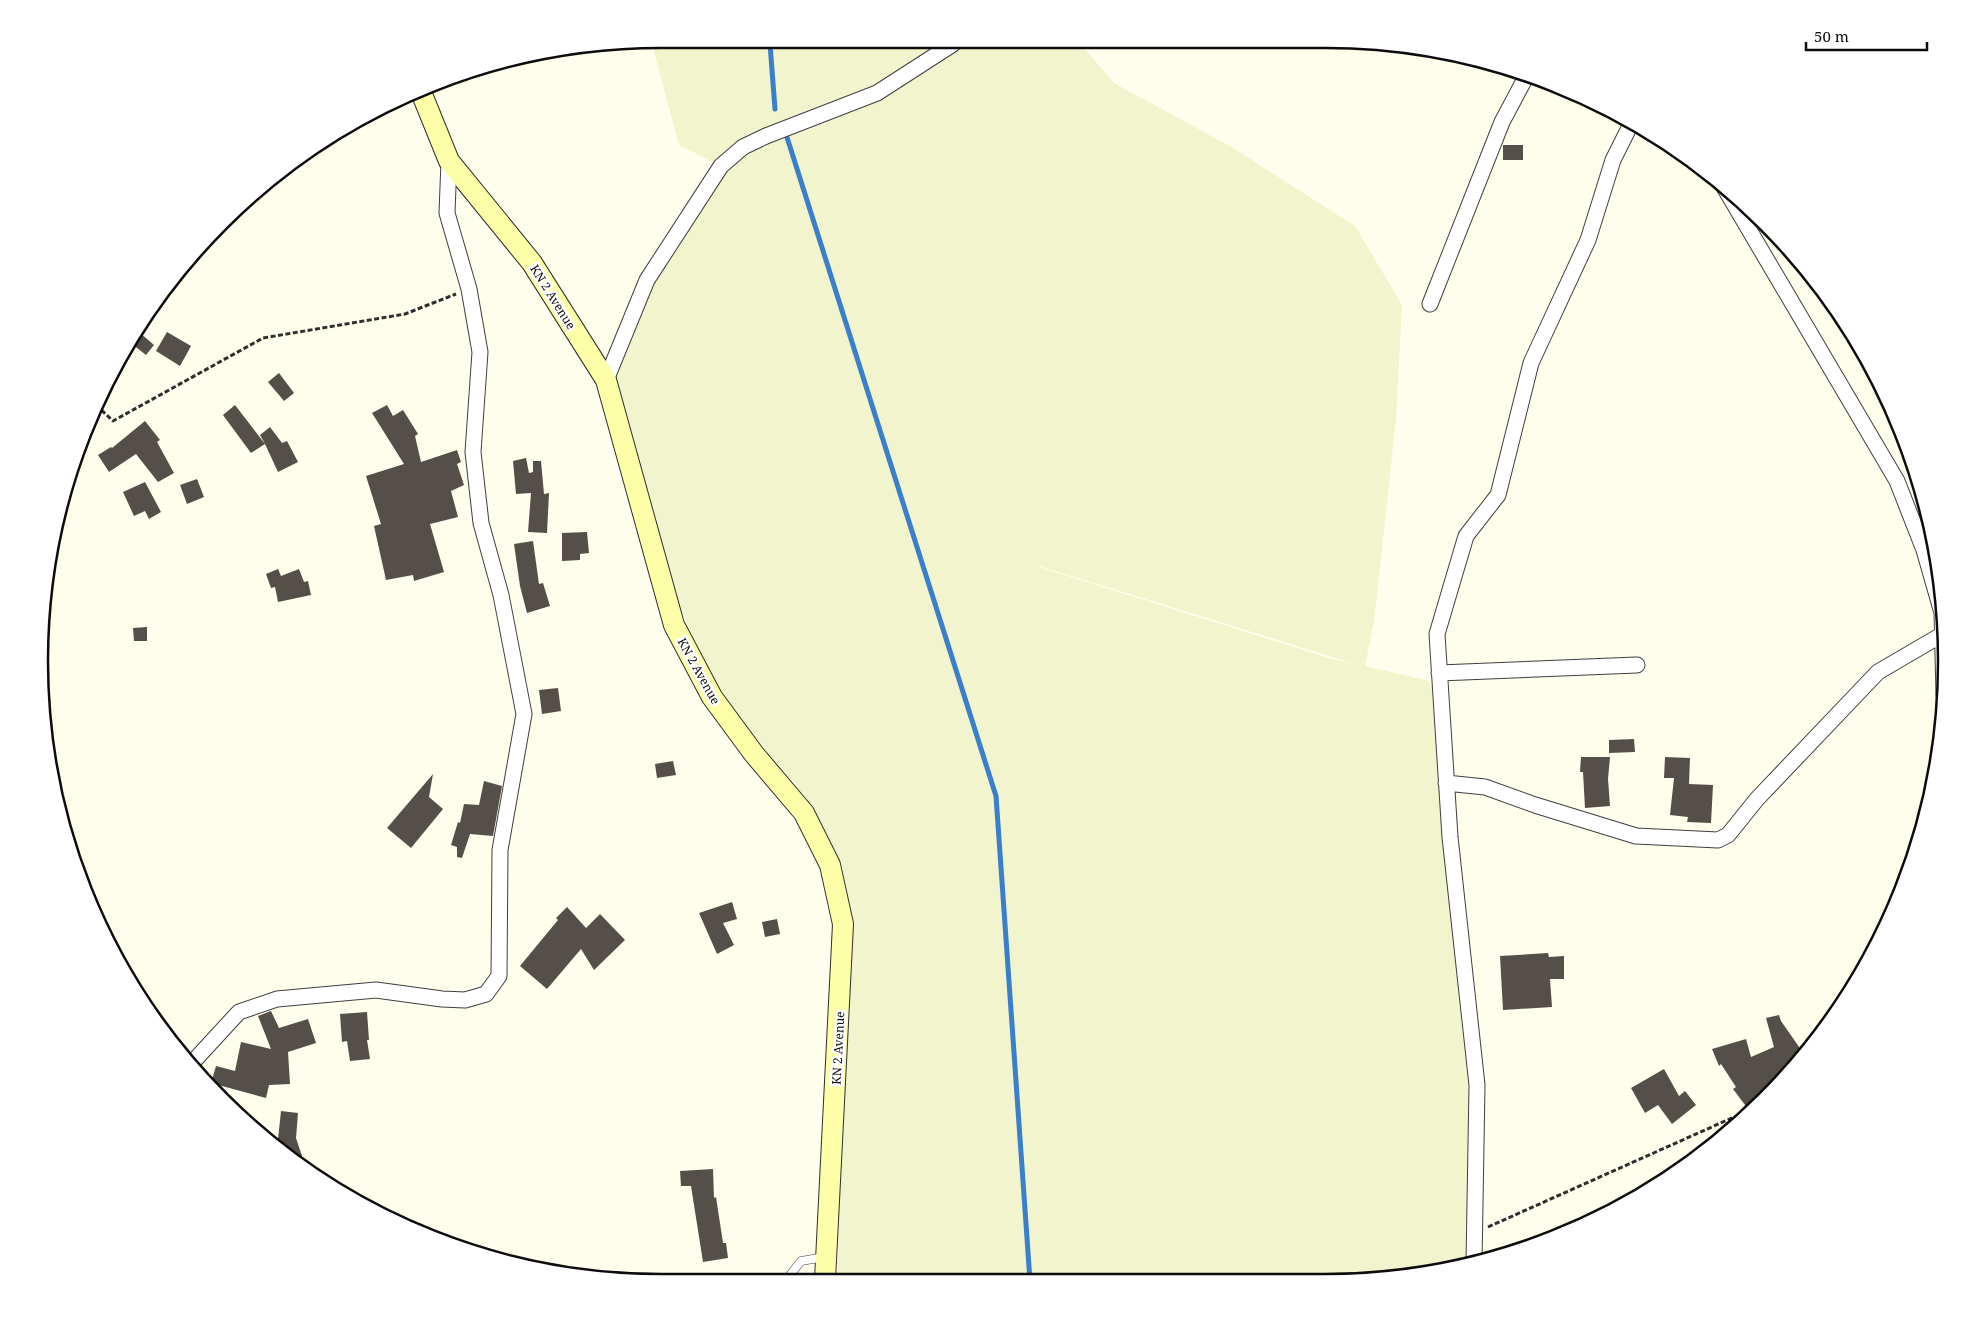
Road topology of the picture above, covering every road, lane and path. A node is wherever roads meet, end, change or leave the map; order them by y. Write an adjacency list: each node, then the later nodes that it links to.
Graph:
1 (947, 48): 9 (street)
2 (1524, 81): 8 (street)
3 (422, 96): 5 (main road, KN 2 Avenue)
4 (1629, 128): 14 (street)
5 (449, 161): 7 (street); 9 (main road, KN 2 Avenue)
6 (1731, 201): 11 (street)
7 (468, 289): 10 (path); 16 (street)
8 (1430, 304)
9 (606, 380): 19 (main road, KN 2 Avenue)
10 (101, 410)
11 (1933, 582)
12 (1937, 637): 15 (street)
13 (1637, 665): 14 (street)
14 (1439, 673): 15 (street)
15 (1446, 783): 18 (street)
16 (195, 1060)
17 (1739, 1114): 18 (path)
18 (1474, 1234): 20 (street)
19 (826, 1256): 21 (lane); 22 (main road, KN 2 Avenue)
20 (1474, 1256)
21 (791, 1274)
22 (825, 1274)

